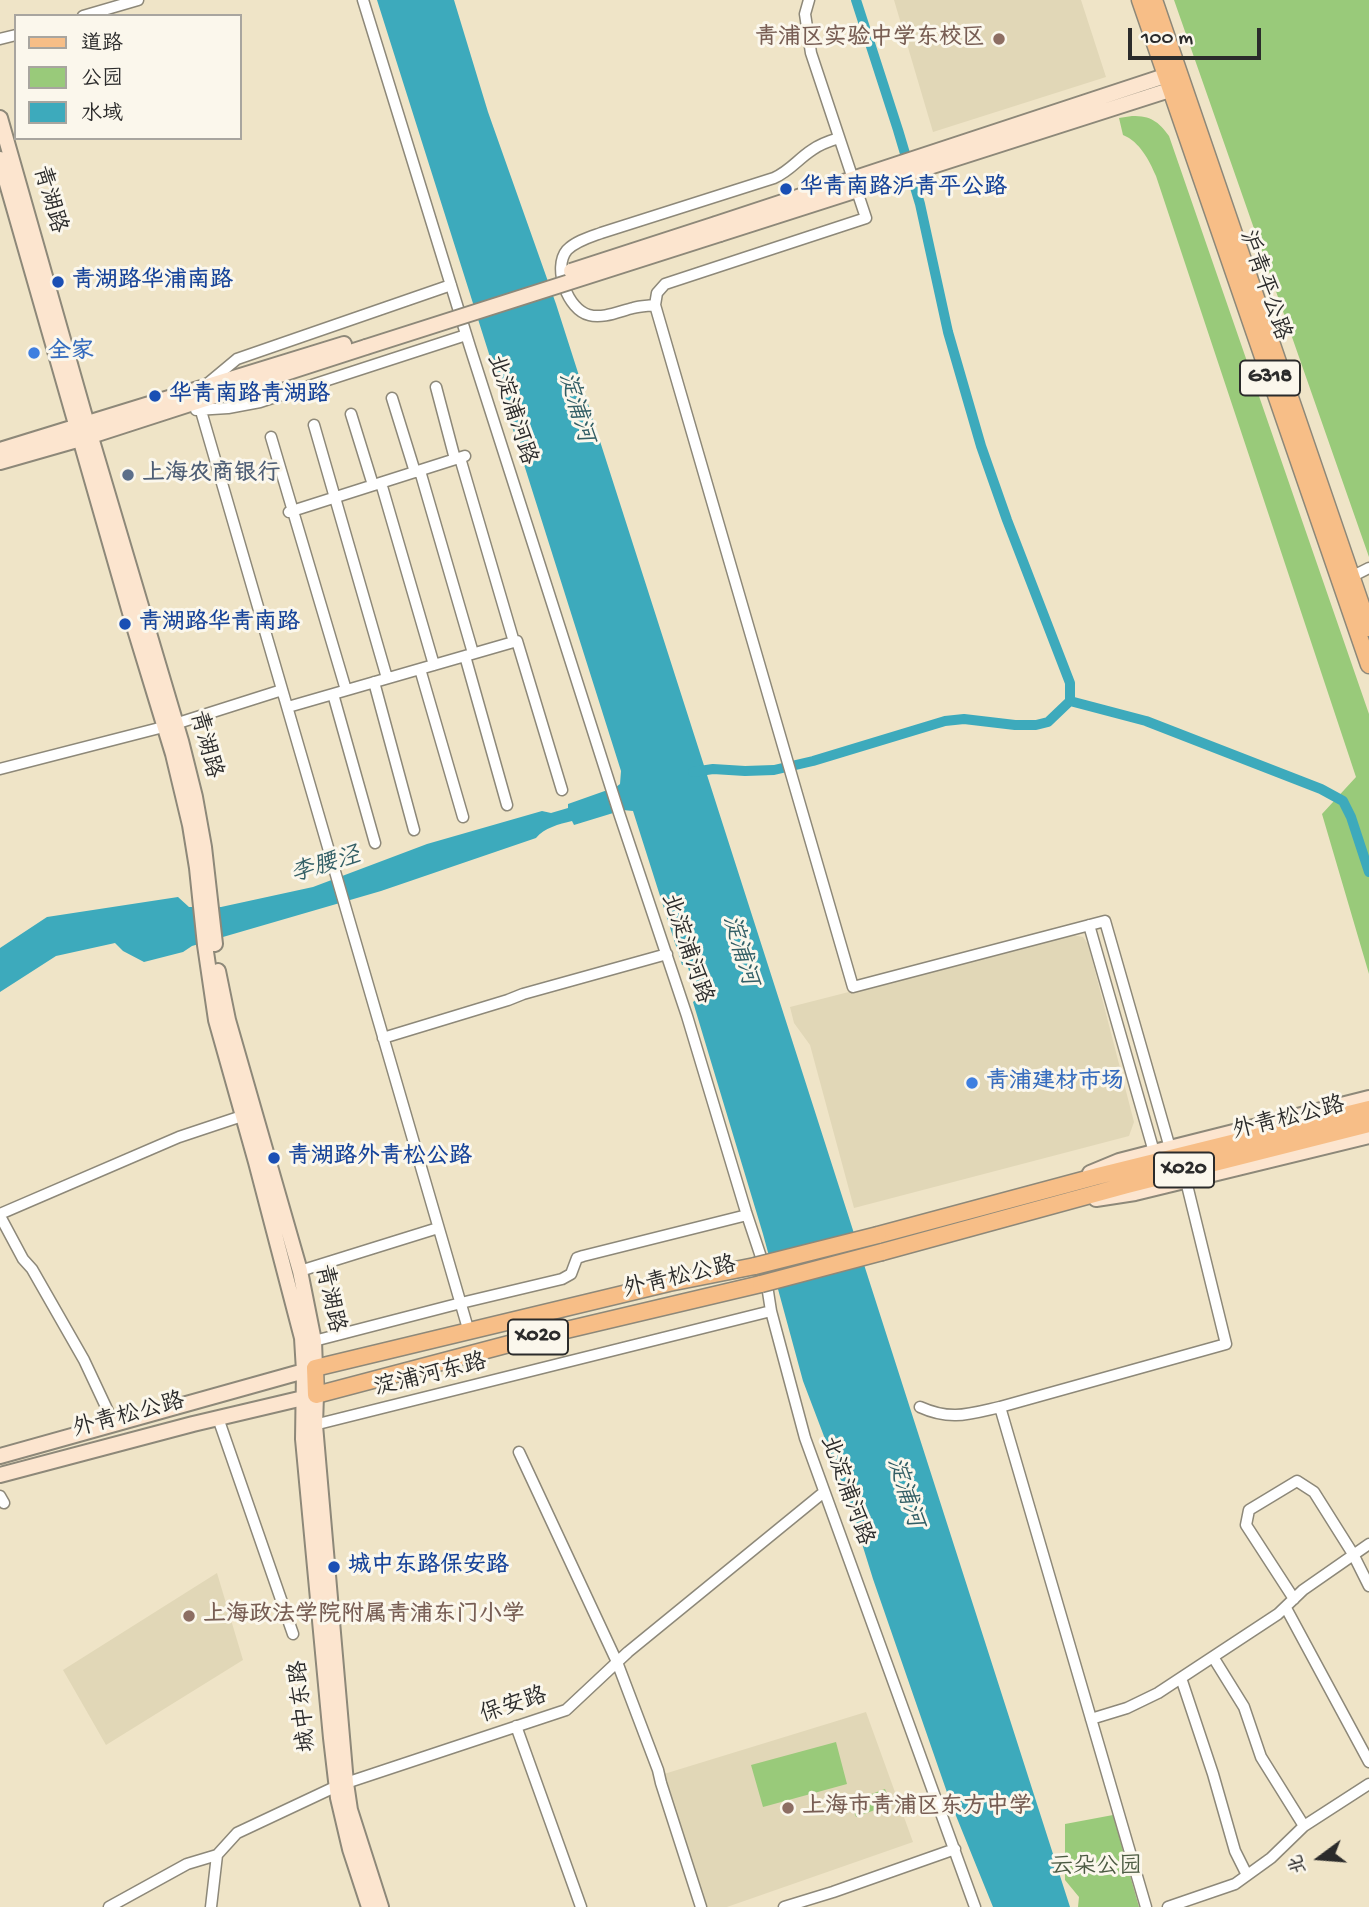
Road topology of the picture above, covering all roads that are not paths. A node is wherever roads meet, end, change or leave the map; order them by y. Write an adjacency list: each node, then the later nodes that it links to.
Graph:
1 (138, 0): 6 (street)
2 (363, 0): 12 (street, 北淀浦河路)
3 (809, 0): 9 (street)
4 (1140, 0): 7 (main road, 沪青平公路 / G318)
5 (1154, 0): 7 (main road, 沪青平公路 / G318)
6 (90, 14)
7 (1175, 81): 11 (main road); 35 (main road, 沪青平公路 / G318)
8 (0, 118): 25 (main road, 青湖路)
9 (839, 138): 11 (street); 13 (street)
10 (0, 159): 25 (main road, 青湖路)
11 (855, 183): 13 (street); 15 (main road, bridge)
12 (451, 285): 14 (street, 北淀浦河路); 17 (street)
13 (655, 305): 55 (street)
14 (466, 335): 21 (street); 57 (street, 北淀浦河路)
15 (364, 343): 17 (main road); 18 (main road)
16 (436, 387): 28 (street)
17 (202, 388): 25 (main road)
18 (238, 388): 20 (main road); 21 (street)
19 (392, 398): 30 (street)
20 (175, 408): 22 (street); 25 (main road)
21 (215, 409): 22 (street)
22 (201, 411): 44 (street)
23 (351, 414): 31 (street)
24 (314, 425): 32 (street)
25 (84, 431): 27 (main road); 29 (main road); 48 (main road, 青湖路)
26 (271, 437): 33 (street)
27 (0, 450)
28 (461, 458): 30 (street); 37 (street)
29 (0, 462)
30 (417, 471): 31 (street); 38 (street)
31 (377, 484): 32 (street); 39 (street)
32 (335, 498): 33 (street); 42 (street)
33 (291, 511): 45 (street)
34 (1369, 568): 35 (street)
35 (1346, 579): 36 (main road, 沪青平公路 / G318); 40 (main road, 沪青平公路 / G318)
36 (1369, 628)
37 (514, 642): 38 (street); 50 (street)
38 (469, 655): 39 (street); 51 (street)
39 (434, 665): 41 (street)
40 (1369, 665)
41 (419, 669): 42 (street); 52 (street)
42 (387, 678): 43 (street)
43 (374, 682): 45 (street); 53 (street)
44 (282, 690): 47 (street); 48 (street)
45 (346, 690): 46 (street)
46 (333, 694): 47 (street); 54 (street)
47 (288, 707): 58 (street)
48 (170, 725): 49 (street); 56 (main road, 青湖路)
49 (0, 768)
50 (562, 790)
51 (508, 805)
52 (463, 817)
53 (414, 830)
54 (375, 843)
55 (1089, 925): 65 (street); 66 (street)
56 (210, 944): 61 (main road, 青湖路); 73 (main road, 青湖路)
57 (667, 954): 58 (street); 71 (street, 北淀浦河路)
58 (383, 1038): 72 (street)
59 (1369, 1098): 65 (main road)
60 (1369, 1109): 63 (main road, 外青松公路 / X020)
61 (242, 1116): 70 (street); 78 (main road, 青湖路)
62 (1369, 1124): 63 (main road, 外青松公路 / X020)
63 (1305, 1133): 68 (main road, 外青松公路 / X020); 69 (main road, 外青松公路 / X020)
64 (1369, 1136): 67 (main road)
65 (1170, 1148): 66 (main road)
66 (1154, 1152): 68 (main road)
67 (1186, 1181): 69 (main road); 81 (street)
68 (1065, 1185): 76 (main road, 外青松公路 / X020, bridge)
69 (1063, 1203): 79 (main road, 外青松公路 / X020, bridge)
70 (0, 1215): 83 (street)
71 (747, 1215): 74 (street); 75 (street, 北淀浦河路)
72 (438, 1228): 73 (street); 74 (street)
73 (299, 1271): 77 (main road, 青湖路)
74 (461, 1303): 76 (street); 77 (street)
75 (771, 1311): 84 (street, 淀浦河东路); 88 (street, 北淀浦河路)
76 (469, 1332): 78 (main road, 外青松公路 / X020)
77 (314, 1341): 78 (main road, 青湖路)
78 (310, 1370): 79 (main road, 青湖路); 83 (main road, 外青松公路 / X020)
79 (310, 1396): 82 (main road, 外青松公路 / X020); 84 (main road, 城中东路)
80 (920, 1407): 81 (street)
81 (1000, 1407): 98 (street)
82 (218, 1418): 87 (main road, 外青松公路 / X020); 94 (street)
83 (114, 1424): 86 (main road, 外青松公路 / X020)
84 (309, 1427): 101 (main road, 城中东路)
85 (519, 1452): 96 (street)
86 (0, 1456)
87 (0, 1475)
88 (824, 1492): 96 (street, 保安路); 104 (street, 北淀浦河路)
89 (1369, 1544): 90 (street)
90 (1353, 1554): 91 (street); 92 (street); 92 (street)
91 (1369, 1586)
92 (1294, 1599): 93 (street)
93 (1286, 1608): 95 (street); 100 (street)
94 (293, 1634)
95 (1213, 1657): 97 (street); 103 (street)
96 (617, 1662): 99 (street, 保安路); 112 (street)
97 (1181, 1678): 98 (street); 106 (street)
98 (1091, 1719): 115 (street)
99 (516, 1726): 101 (street, 保安路); 111 (street)
100 (1369, 1762)
101 (341, 1784): 105 (street, 保安路); 109 (main road, 城中东路); 110 (main road, 城中东路)
102 (1369, 1784): 103 (street)
103 (1304, 1826): 106 (street)
104 (955, 1849): 113 (street); 114 (street, 北淀浦河路)
105 (217, 1855): 107 (street); 108 (street)
106 (1247, 1875): 116 (street)
107 (109, 1907)
108 (211, 1907)
109 (369, 1907)
110 (381, 1907)
111 (581, 1907)
112 (701, 1907)
113 (784, 1907)
114 (975, 1907)
115 (1146, 1907)
116 (1168, 1907)

